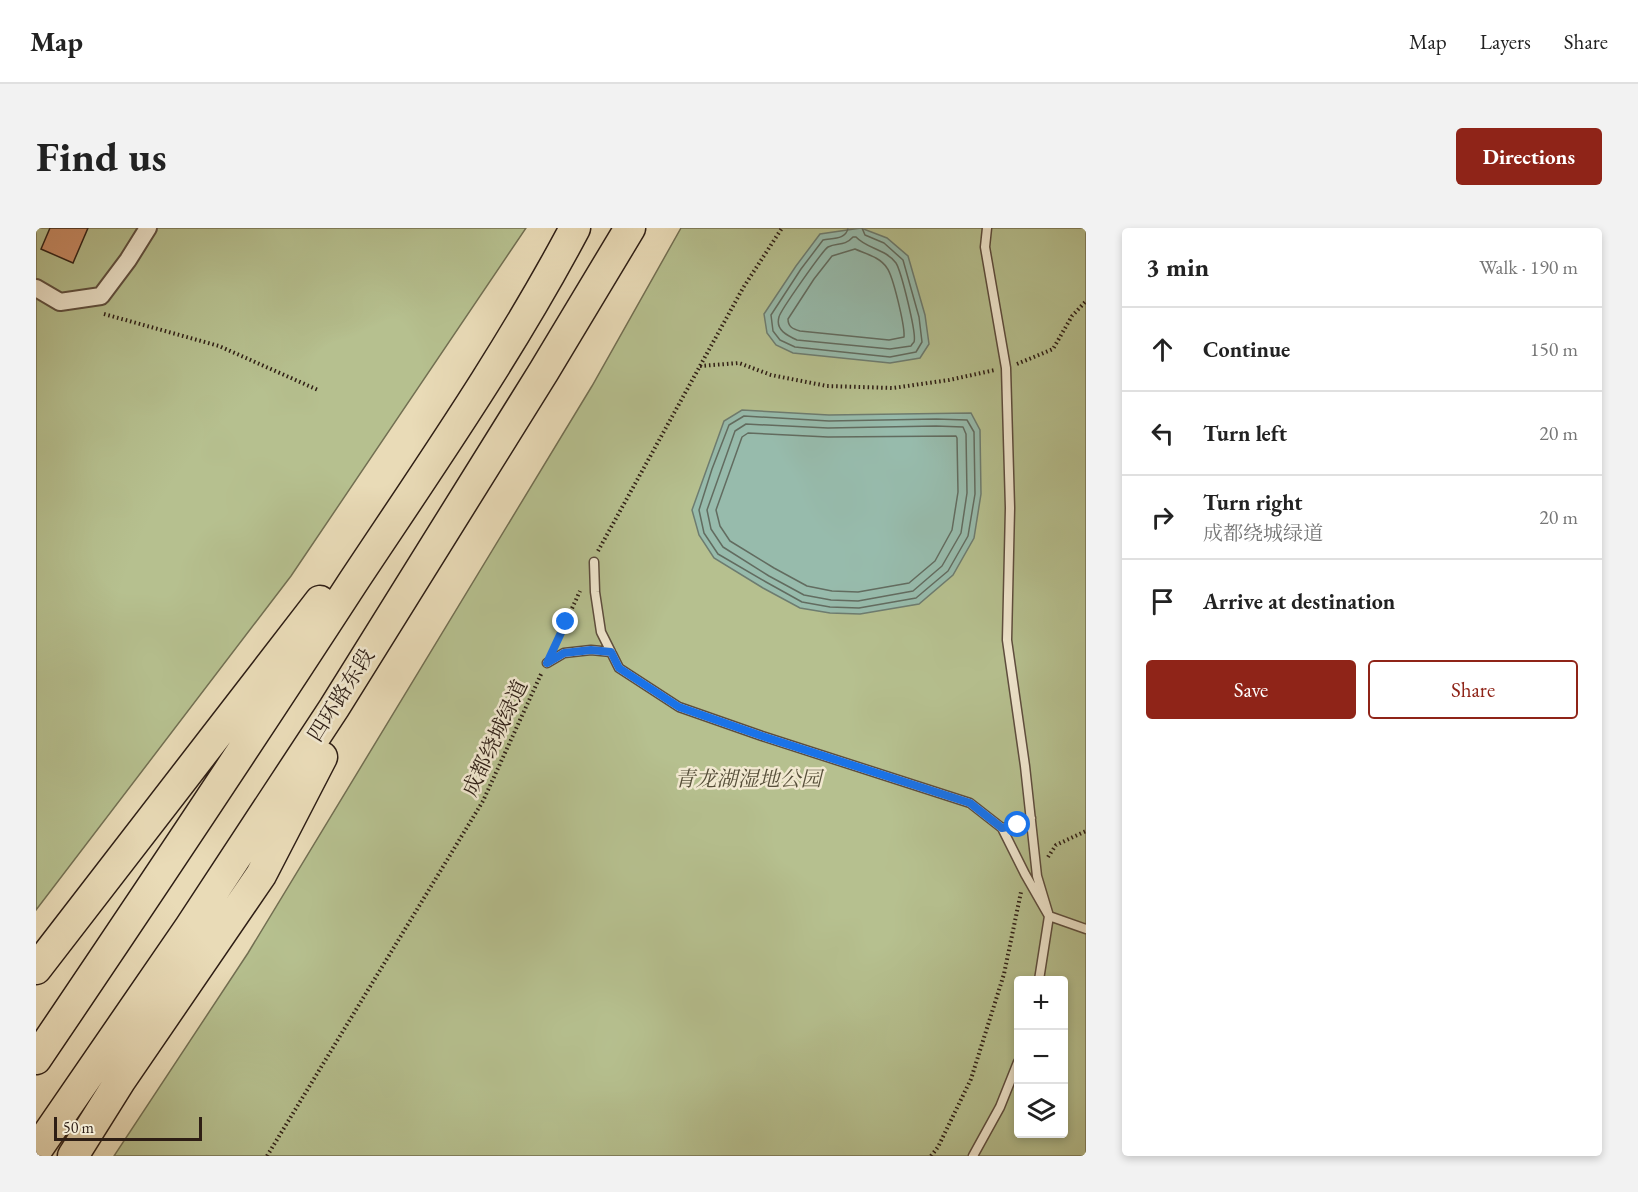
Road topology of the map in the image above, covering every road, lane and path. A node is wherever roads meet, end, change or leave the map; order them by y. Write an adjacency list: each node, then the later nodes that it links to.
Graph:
1 (148, 228): 8 (street)
2 (575, 228): 12 (highway)
3 (630, 228): 14 (highway, 四环路东段)
4 (782, 228): 9 (path, 成都绕城绿道)
5 (987, 228): 10 (lane)
6 (36, 288): 8 (street)
7 (1086, 301): 10 (path)
8 (60, 302): 11 (path)
9 (700, 366): 10 (path); 13 (path, 成都绕城绿道)
10 (1006, 368): 17 (lane)
11 (318, 390)
12 (468, 408): 24 (highway); 26 (highway)
13 (594, 561): 15 (lane); 16 (path, 成都绕城绿道)
14 (407, 591): 28 (highway, 四环路东段); 29 (highway)
15 (611, 652): 16 (lane); 18 (lane)
16 (547, 663): 30 (path, 成都绕城绿道)
17 (1031, 818): 18 (lane); 21 (lane)
18 (1002, 828): 20 (lane)
19 (1086, 831): 21 (path)
20 (1025, 874): 22 (lane); 31 (path)
21 (1037, 876): 22 (lane)
22 (1049, 916): 23 (lane); 25 (lane)
23 (1086, 929)
24 (36, 969)
25 (1040, 976)
26 (36, 1059)
27 (1014, 1072): 32 (lane)
28 (36, 1151)
29 (73, 1156)
30 (267, 1156)
31 (931, 1156)
32 (972, 1156)

